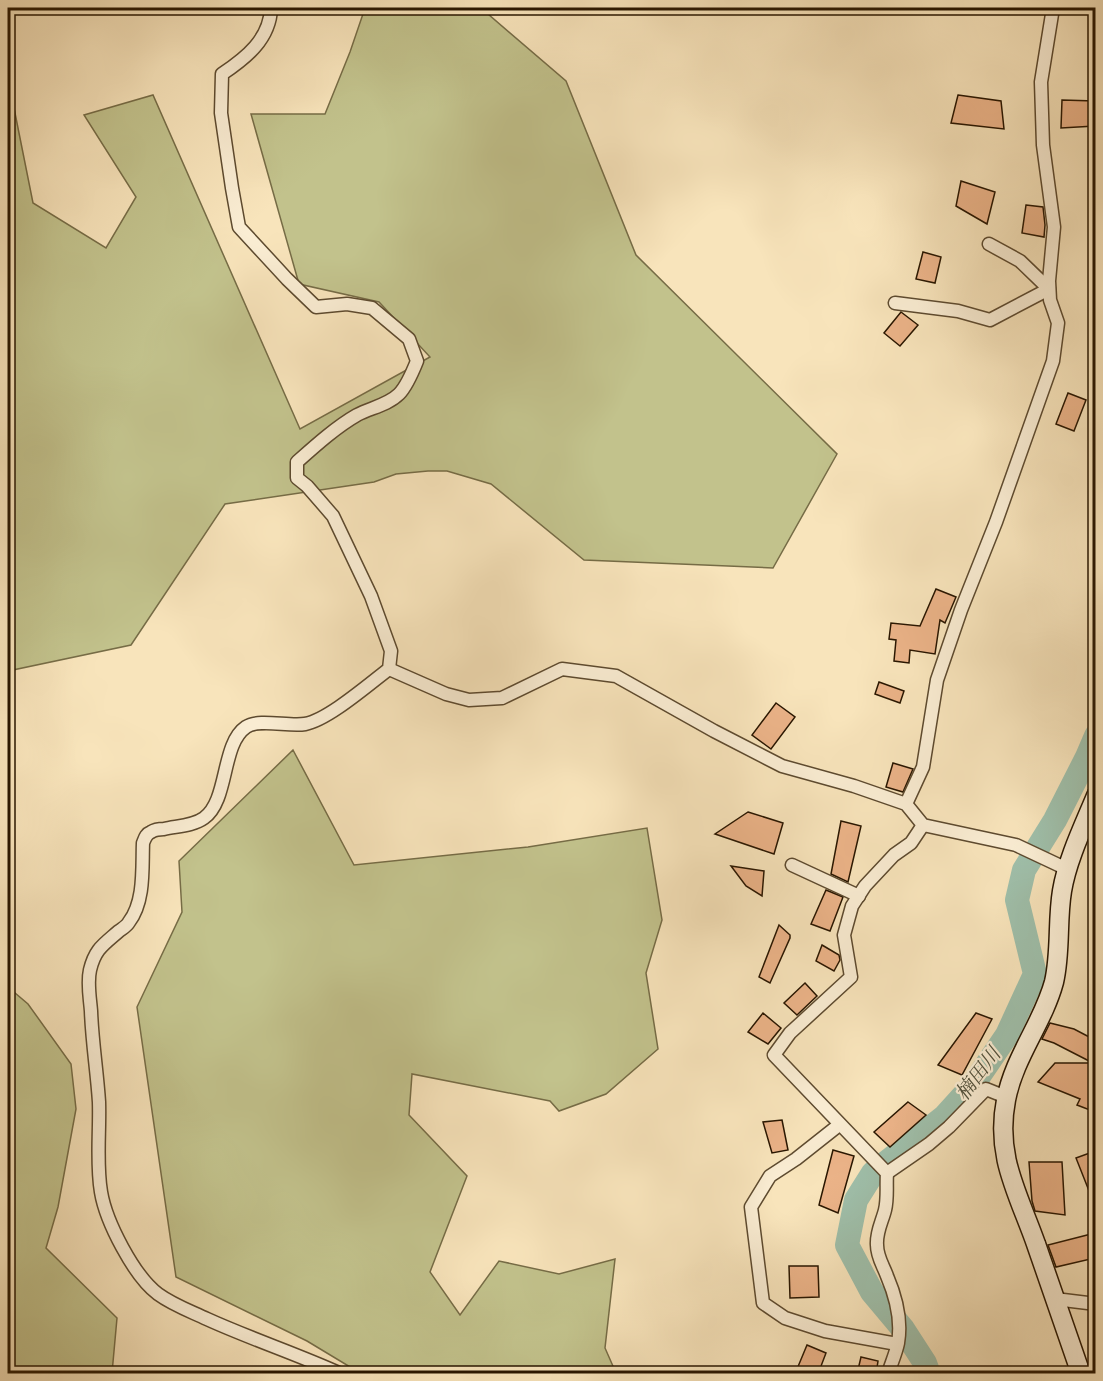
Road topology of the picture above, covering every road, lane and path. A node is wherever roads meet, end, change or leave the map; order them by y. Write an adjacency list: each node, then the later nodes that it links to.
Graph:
1 (271, 8): 6 (street)
2 (1053, 8): 4 (street)
3 (989, 244): 4 (street)
4 (1049, 289): 5 (street); 8 (street)
5 (895, 303)
6 (389, 669): 8 (street); 19 (street)
7 (1095, 796): 11 (street)
8 (906, 804): 9 (street)
9 (923, 825): 11 (street); 12 (street)
10 (792, 865): 12 (street)
11 (1067, 869): 13 (street)
12 (859, 896): 14 (street)
13 (1006, 1097): 15 (street); 16 (street)
14 (839, 1125): 15 (street); 18 (street)
15 (881, 1168): 18 (street)
16 (1055, 1299): 17 (street); 21 (street)
17 (1095, 1304)
18 (897, 1344): 20 (street)
19 (342, 1374)
20 (888, 1374)
21 (1081, 1374)

